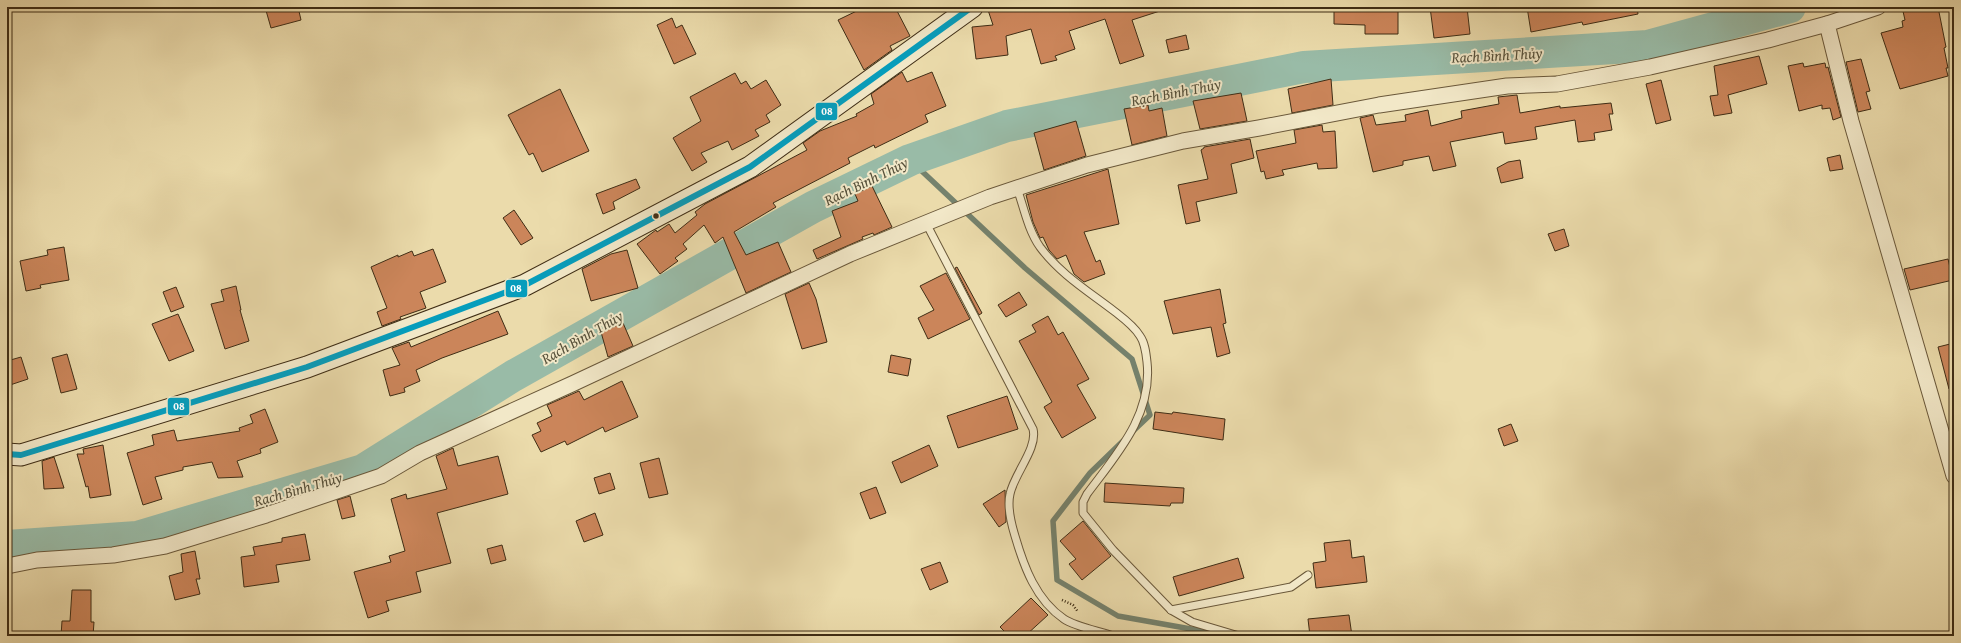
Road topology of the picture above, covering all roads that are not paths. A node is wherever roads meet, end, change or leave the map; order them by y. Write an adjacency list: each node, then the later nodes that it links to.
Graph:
1 (972, 7): 6 (main road)
2 (1878, 7): 3 (street)
3 (1827, 24): 4 (street); 7 (street)
4 (1017, 188): 5 (street); 10 (lane)
5 (926, 223): 8 (street); 11 (lane)
6 (7, 454)
7 (1954, 476)
8 (7, 566)
9 (1308, 575): 10 (lane)
10 (1171, 610): 12 (lane)
11 (1113, 636)
12 (1239, 636)

